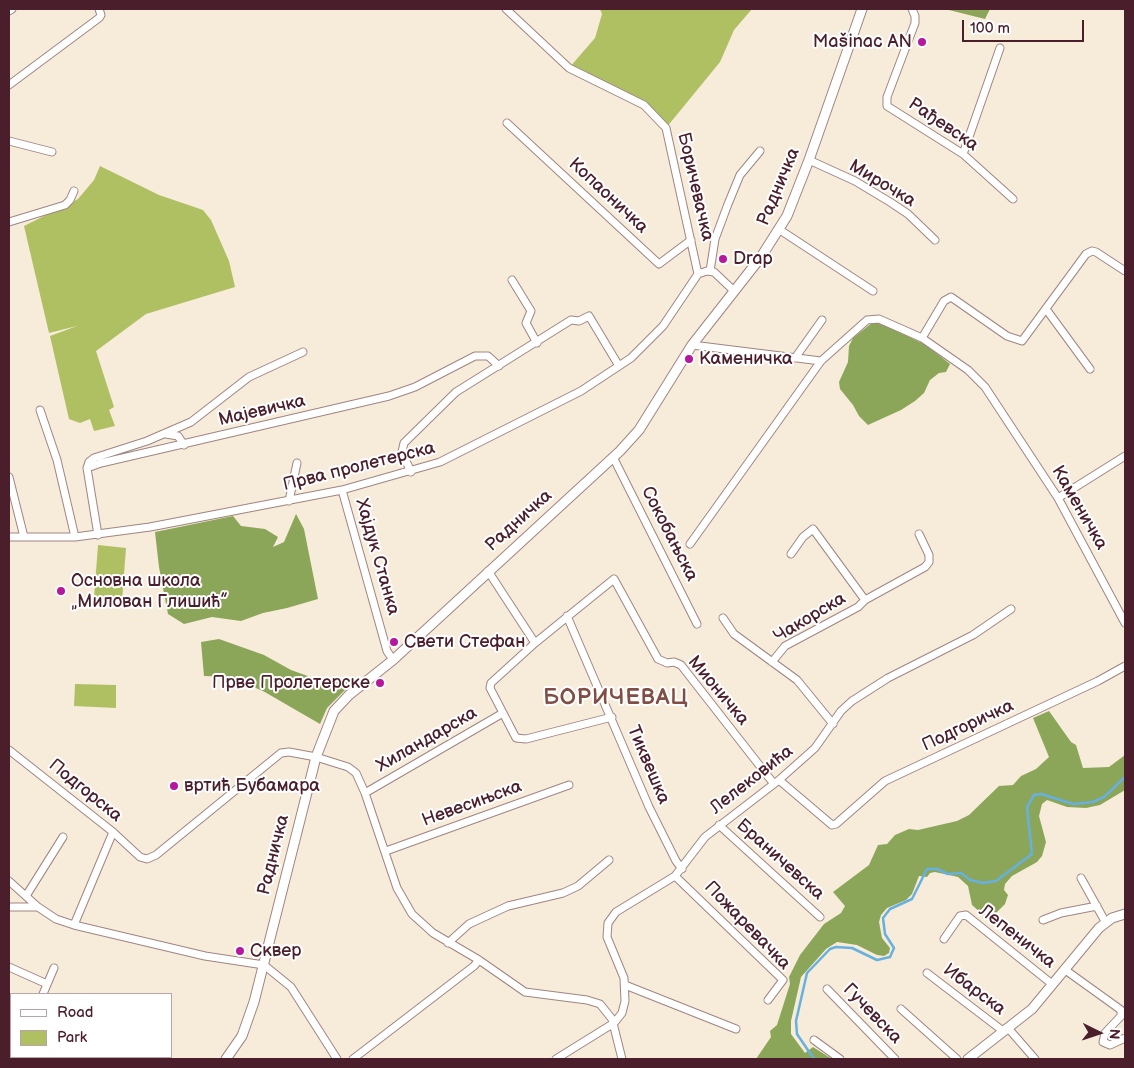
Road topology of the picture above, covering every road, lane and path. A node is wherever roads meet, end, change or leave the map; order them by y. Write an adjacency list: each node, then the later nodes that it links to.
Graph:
1 (99, 9): 6 (street)
2 (506, 9): 17 (street, Боричевачка)
3 (862, 9): 12 (street, Радничка)
4 (912, 9): 11 (street, Рађевска)
5 (1000, 48): 11 (street)
6 (9, 86)
7 (507, 123): 17 (street, Копаоничка)
8 (9, 141): 10 (street)
9 (760, 151): 19 (street)
10 (52, 152)
11 (963, 154): 14 (street, Рађевска)
12 (809, 160): 16 (street, Радничка); 18 (street, Мирочка)
13 (74, 191): 15 (street)
14 (1014, 199)
15 (9, 222)
16 (780, 230): 23 (street, Радничка); 24 (street)
17 (692, 240): 21 (street, Боричевачка)
18 (934, 240)
19 (710, 271): 21 (street); 23 (street)
20 (1125, 271): 25 (street)
21 (698, 274): 34 (street, Прва пролетерска)
22 (512, 280): 28 (street)
23 (733, 290): 29 (street, Радничка)
24 (873, 291)
25 (1046, 309): 27 (street); 35 (street)
26 (822, 320): 31 (street)
27 (922, 338): 32 (street, Каменичка); 46 (street, Каменичка)
28 (536, 343): 33 (street); 34 (street)
29 (692, 345): 31 (street); 40 (street, Радничка)
30 (303, 352): 37 (street)
31 (795, 358): 32 (street)
32 (820, 361): 53 (street, Каменичка)
33 (499, 366): 38 (street, Мајевичка); 43 (street)
34 (619, 366): 43 (street, Прва пролетерска)
35 (1090, 369)
36 (40, 410): 52 (street)
37 (165, 434): 38 (street); 42 (street)
38 (184, 445): 42 (street, Мајевичка)
39 (1125, 456): 46 (street)
40 (613, 457): 55 (street, Радничка); 61 (street, Сокобањска)
41 (297, 463): 47 (street)
42 (87, 468): 50 (street)
43 (411, 472): 45 (street, Прва пролетерска)
44 (9, 477): 51 (street)
45 (342, 490): 47 (street, Прва пролетерска); 63 (street, Хајдук Станка)
46 (1058, 498): 60 (street, Каменичка)
47 (289, 500): 50 (street, Прва пролетерска)
48 (919, 534): 56 (street, Чакорска)
49 (9, 536): 51 (street, Прва пролетерска)
50 (98, 536): 52 (street, Прва пролетерска)
51 (24, 537): 52 (street, Прва пролетерска)
52 (75, 537)
53 (690, 544)
54 (791, 554): 56 (street, Чакорска)
55 (488, 571): 62 (street); 63 (street, Радничка)
56 (865, 600): 64 (street, Чакорска)
57 (1011, 609): 68 (street, Лелековића)
58 (567, 616): 62 (street, Мионичка); 67 (street, Тиквешка); 71 (street, Мионичка)
59 (723, 618): 64 (street, Чакорска)
60 (1125, 623)
61 (697, 624)
62 (535, 643): 66 (street, Мионичка)
63 (393, 660): 70 (street, Радничка)
64 (772, 662): 68 (street, Чакорска)
65 (1125, 666): 75 (street, Подгоричка)
66 (503, 713): 67 (street, Мионичка); 73 (street, Хиландарска)
67 (612, 717): 80 (street, Тиквешка)
68 (832, 724): 71 (street, Лелековића)
69 (9, 750): 76 (street, Подгорска)
70 (316, 757): 73 (street); 76 (street, Подгорска); 96 (street, Радничка)
71 (777, 782): 74 (street, Лелековића); 75 (street, Мионичка)
72 (569, 784): 78 (street, Невесињска)
73 (365, 793): 78 (street)
74 (719, 825): 80 (street, Лелековића); 89 (street, Браничевска)
75 (832, 825)
76 (112, 832): 92 (street)
77 (62, 837): 84 (street)
78 (386, 852): 94 (street)
79 (609, 860): 94 (street)
80 (682, 868): 81 (street, Лелековића)
81 (675, 876): 103 (street, Лелековића); 106 (street, Пожаревачка)
82 (1080, 878): 85 (street)
83 (9, 881): 84 (street)
84 (26, 896): 86 (street)
85 (1096, 906): 90 (street); 91 (street)
86 (38, 907): 87 (street); 92 (street)
87 (9, 908)
88 (1125, 914): 91 (street)
89 (820, 917)
90 (1043, 920)
91 (1106, 922): 99 (street)
92 (74, 925): 96 (street)
93 (944, 939): 102 (street, Лепеничка)
94 (448, 943): 95 (street)
95 (479, 960): 108 (street); 115 (street)
96 (264, 965): 113 (street, Радничка); 114 (street)
97 (9, 967): 101 (street)
98 (54, 968): 101 (street)
99 (1064, 969): 102 (street); 111 (street)
100 (927, 973): 110 (street, Ибарска)
101 (47, 984): 105 (street)
102 (1052, 984): 110 (street)
103 (626, 985): 108 (street, Лелековића); 109 (street)
104 (827, 988): 119 (street, Гучевска)
105 (43, 993)
106 (768, 1000)
107 (902, 1009): 120 (street)
108 (614, 1023): 116 (street); 117 (street)
109 (736, 1029)
110 (1006, 1030): 121 (street); 122 (street, Ибарска)
111 (1125, 1038)
112 (814, 1040): 118 (street)
113 (226, 1059)
114 (338, 1059)
115 (353, 1059)
116 (556, 1059)
117 (622, 1059)
118 (840, 1059)
119 (894, 1059)
120 (957, 1059)
121 (968, 1059)
122 (1035, 1059)

